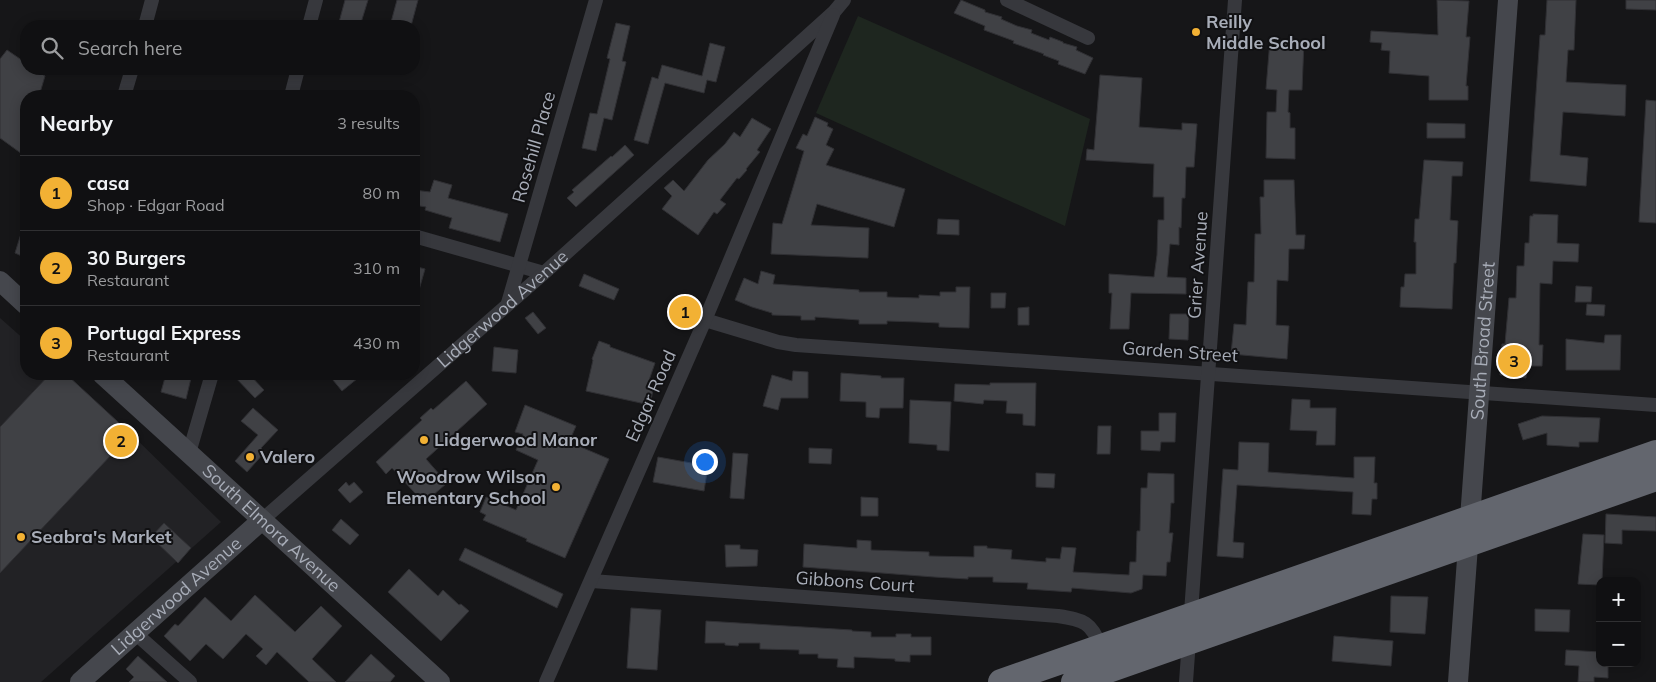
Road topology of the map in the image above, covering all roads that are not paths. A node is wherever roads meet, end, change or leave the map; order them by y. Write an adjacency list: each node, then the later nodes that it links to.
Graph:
1 (152, 0): 9 (street)
2 (316, 0): 10 (street)
3 (596, 0): 17 (street, Rosehill Place)
4 (844, 0): 8 (street)
5 (1007, 0): 11 (street)
6 (1235, 0): 23 (street, Grier Avenue)
7 (1508, 0): 26 (street, South Broad Street)
8 (834, 12): 18 (street, Lidgerwood Avenue); 22 (street, Edgar Road)
9 (147, 20)
10 (311, 20)
11 (1088, 38)
12 (130, 75): 14 (street)
13 (296, 75): 15 (street)
14 (126, 90)
15 (293, 90)
16 (420, 238): 17 (street)
17 (519, 266): 18 (street); 21 (street, Rosehill Place)
18 (544, 273): 21 (street, Lidgerwood Avenue)
19 (0, 282): 20 (street)
20 (20, 300)
21 (508, 304): 33 (street, Lidgerwood Avenue)
22 (705, 320): 23 (street, Garden Street); 35 (street, Edgar Road)
23 (1209, 373): 26 (street, Garden Street); 36 (street, Grier Avenue)
24 (109, 380): 29 (street, South Elmora Avenue)
25 (210, 380): 29 (street)
26 (1478, 392): 27 (street, Garden Street); 34 (street, South Broad Street)
27 (1656, 405)
28 (1656, 445): 31 (street)
29 (189, 453): 33 (street, South Elmora Avenue)
30 (1656, 453): 31 (highway)
31 (1631, 462): 34 (highway)
32 (1656, 478): 34 (highway)
33 (262, 520): 37 (street, Lidgerwood Avenue); 42 (street, South Elmora Avenue)
34 (1469, 532): 36 (highway); 38 (highway); 47 (street, South Broad Street)
35 (592, 581): 39 (street, Gibbons Court); 43 (street, Edgar Road)
36 (1191, 616): 38 (street, Grier Avenue); 39 (highway)
37 (135, 633): 40 (street, Lidgerwood Avenue); 41 (street)
38 (1189, 642): 45 (highway); 46 (street, Grier Avenue)
39 (1101, 647): 44 (highway)
40 (80, 682)
41 (190, 682)
42 (440, 682)
43 (546, 682)
44 (1001, 682)
45 (1074, 682)
46 (1186, 682)
47 (1458, 682)

